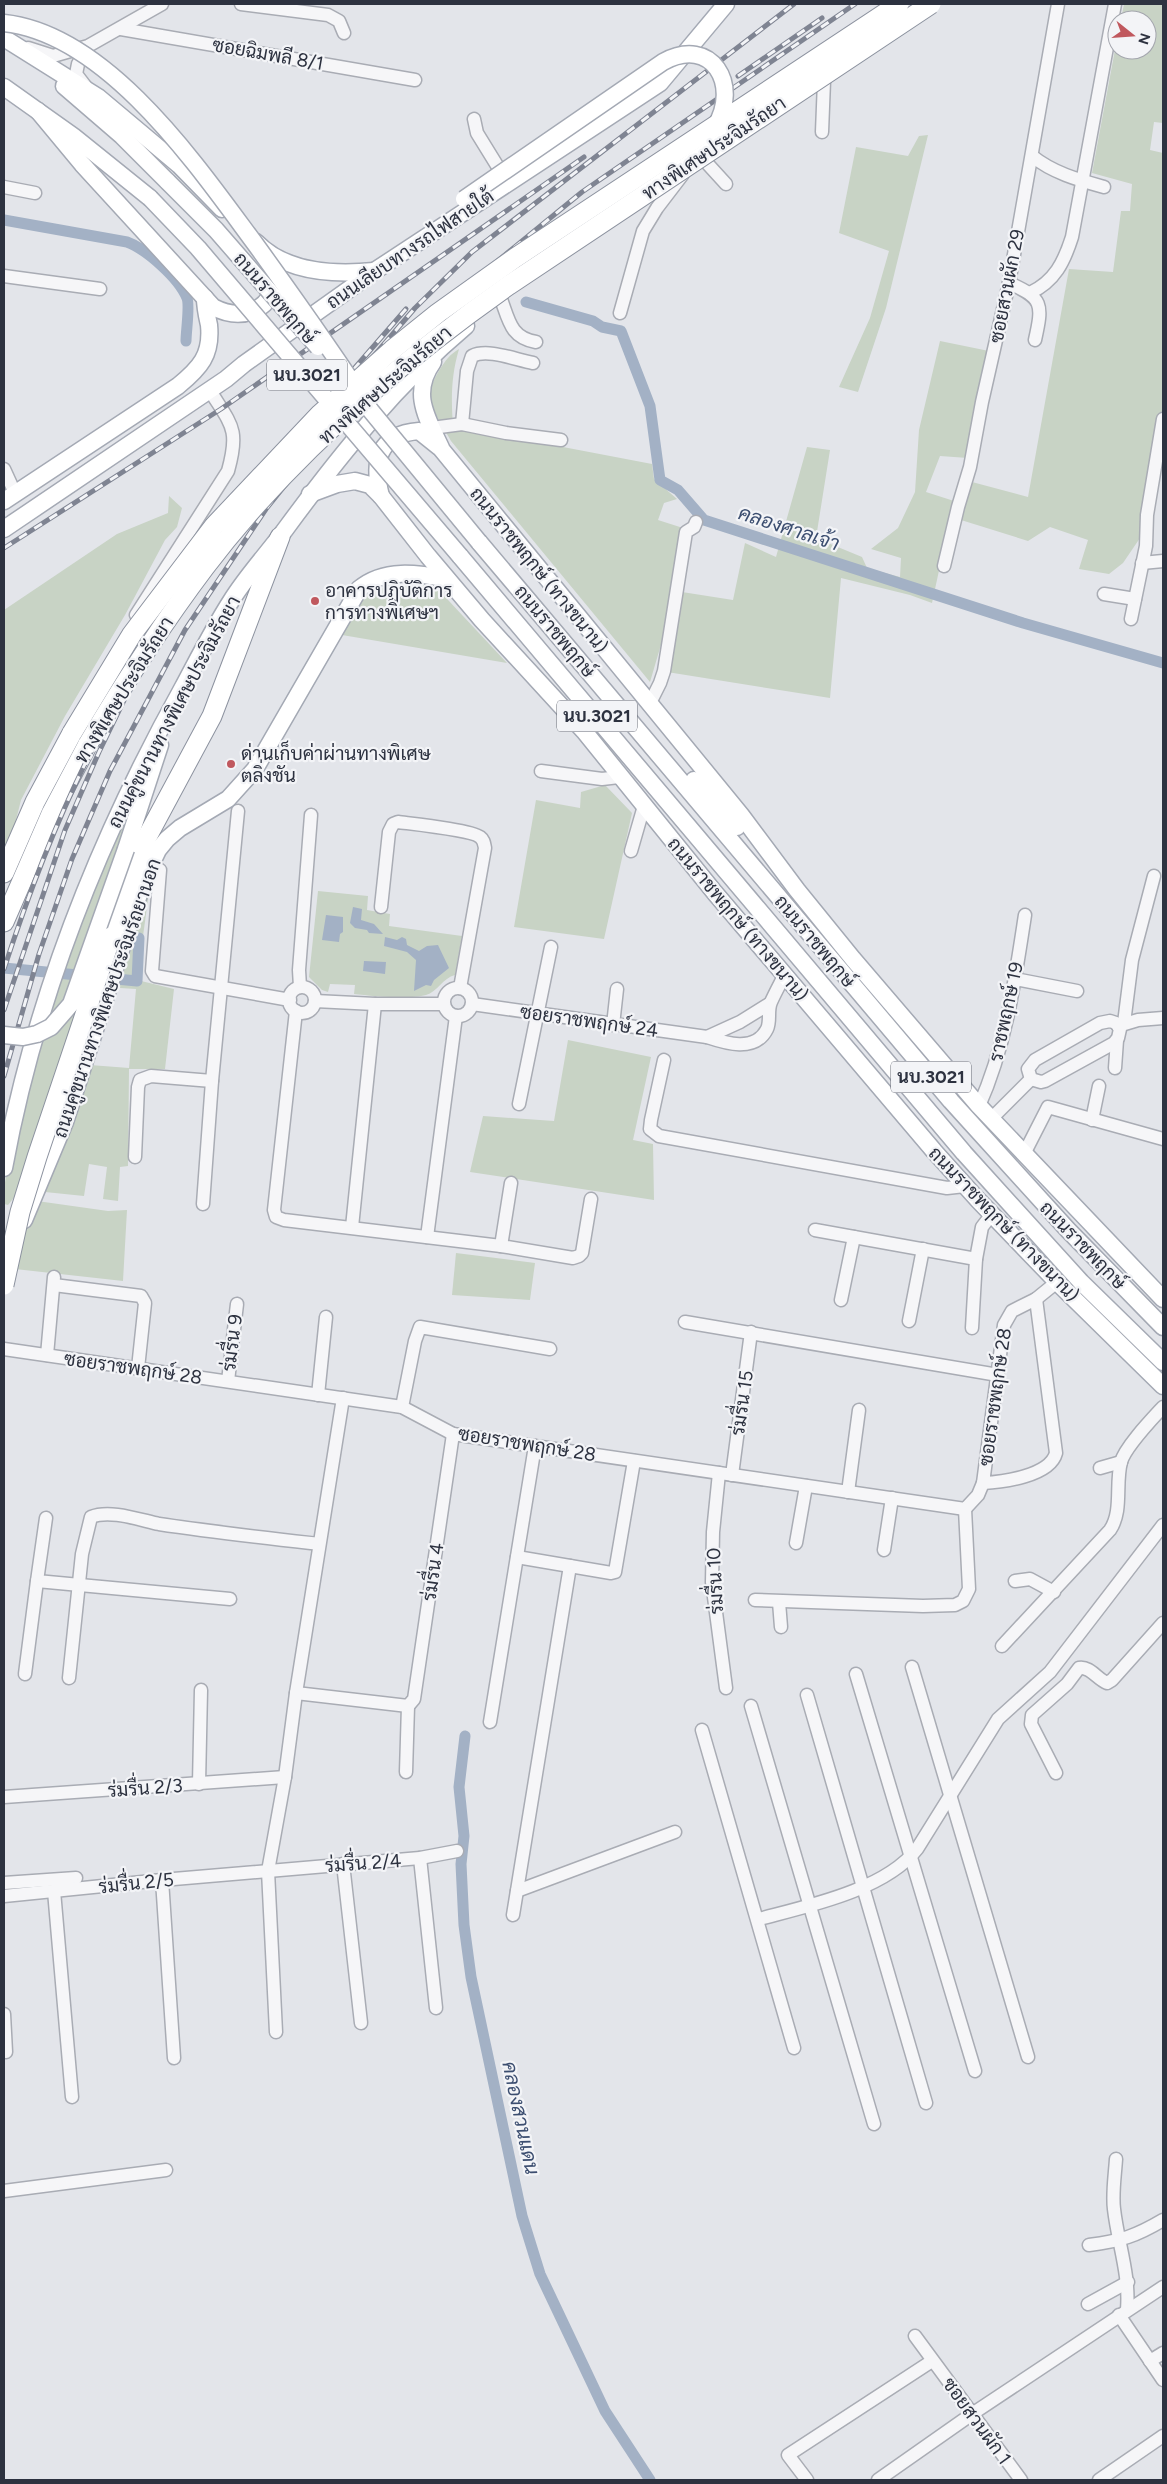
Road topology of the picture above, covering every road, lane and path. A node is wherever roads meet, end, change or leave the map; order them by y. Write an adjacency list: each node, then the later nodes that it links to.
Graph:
1 (162, 4): 10 (street)
2 (241, 4): 11 (street)
3 (726, 4): 26 (main road, ถนนเลียบทางรถไฟสายใต้)
4 (898, 4): 81 (highway, ทางพิเศษประจิมรัถยา, bridge)
5 (931, 4): 87 (highway, ทางพิเศษประจิมรัถยา, bridge)
6 (939, 4): 15 (main road, ถนนคู่ขนานทางพิเศษประจิมรัถยา)
7 (1058, 4): 22 (street, ซอยสวนผัก 29)
8 (1115, 4): 25 (street)
9 (4, 24): 48 (main road, bridge)
10 (121, 29): 13 (street); 14 (street, ซอยฉิมพลี 8/1)
11 (344, 33)
12 (7, 40): 13 (street); 18 (main road, ถนนราชพฤกษ์); 48 (main road, ถนนราชพฤกษ์ / นบ.3021, bridge)
13 (88, 46): 18 (street)
14 (415, 80)
15 (824, 80): 21 (street); 23 (main road, ถนนคู่ขนานทางพิเศษประจิมรัถยา)
16 (4, 87): 19 (main road, ถนนราชพฤกษ์ / นบ.3021)
17 (4, 97): 19 (street)
18 (98, 97): 31 (main road, ถนนราชพฤกษ์)
19 (32, 106): 37 (main road, ถนนราชพฤกษ์); 83 (main road, ถนนราชพฤกษ์ / นบ.3021, bridge)
20 (474, 119): 26 (street)
21 (822, 132)
22 (1032, 156): 25 (street); 34 (street, ซอยสวนผัก 29)
23 (705, 160): 24 (main road, ถนนคู่ขนานทางพิเศษประจิมรัถยา); 27 (street)
24 (683, 174): 38 (main road, ถนนคู่ขนานทางพิเศษประจิมรัถยา); 39 (street)
25 (1082, 181): 29 (street); 36 (street)
26 (507, 182): 32 (main road, ถนนเลียบทางรถไฟสายใต้)
27 (726, 184)
28 (4, 187): 30 (street)
29 (1104, 188)
30 (35, 193)
31 (264, 250): 32 (main road, ถนนราชพฤกษ์); 37 (main road, ถนนราชพฤกษ์)
32 (381, 267): 40 (main road, bridge); 45 (main road, ถนนเลียบทางรถไฟสายใต้)
33 (4, 276): 35 (street)
34 (1009, 283): 36 (street); 65 (street, ซอยสวนผัก 29)
35 (100, 289)
36 (1030, 293): 41 (street)
37 (205, 298): 46 (main road)
38 (501, 299): 40 (main road, ถนนคู่ขนานทางพิเศษประจิมรัถยา); 42 (street)
39 (620, 314)
40 (473, 321): 43 (main road, ถนนคู่ขนานทางพิเศษประจิมรัถยา)
41 (1035, 340)
42 (536, 342)
43 (444, 346): 52 (main road, ถนนราชพฤกษ์ (ทางขนาน)); 56 (main road, ถนนคู่ขนานทางพิเศษประจิมรัถยา)
44 (533, 363): 50 (street)
45 (244, 364): 47 (main road, ถนนเลียบทางรถไฟสายใต้); 49 (main road)
46 (202, 365): 49 (main road); 58 (main road)
47 (210, 389): 61 (main road, ถนนเลียบทางรถไฟสายใต้); 79 (street)
48 (369, 408): 70 (main road, ถนนราชพฤกษ์ / นบ.3021, bridge)
49 (161, 411): 59 (main road)
50 (462, 424): 52 (street); 53 (street)
51 (1163, 424): 64 (street)
52 (432, 428): 54 (main road, ถนนราชพฤกษ์ (ทางขนาน))
53 (561, 440)
54 (442, 450): 57 (main road); 71 (main road, ถนนราชพฤกษ์ (ทางขนาน))
55 (4, 469): 58 (street)
56 (310, 494): 57 (main road, ถนนราชพฤกษ์ (ทางขนาน)); 62 (main road, ถนนคู่ขนานทางพิเศษประจิมรัถยา)
57 (381, 496): 66 (main road, ถนนราชพฤกษ์ (ทางขนาน) / นบ.3021)
58 (9, 497)
59 (4, 517)
60 (696, 522): 71 (street)
61 (4, 528)
62 (280, 537): 72 (main road, ถนนคู่ขนานทางพิเศษประจิมรัถยา); 138 (highway, bridge)
63 (1163, 561): 64 (street)
64 (1142, 563): 68 (street)
65 (944, 566)
66 (447, 579): 74 (main road, ถนนราชพฤกษ์ (ทางขนาน) / นบ.3021); 136 (main road, ถนนคู่ขนานทางพิเศษประจิมรัถยานอก)
67 (1104, 594): 68 (street)
68 (1135, 599): 69 (street)
69 (1132, 619)
70 (608, 692): 84 (main road); 124 (main road, ถนนราชพฤกษ์ / นบ.3021)
71 (649, 705): 84 (main road, ถนนราชพฤกษ์ (ทางขนาน))
72 (165, 718): 107 (main road, bridge); 122 (main road, ถนนคู่ขนานทางพิเศษประจิมรัถยา)
73 (541, 770): 74 (street)
74 (619, 776): 75 (main road, ถนนราชพฤกษ์ (ทางขนาน) / นบ.3021)
75 (644, 806): 78 (street); 89 (main road, ถนนราชพฤกษ์ (ทางขนาน) / นบ.3021)
76 (238, 811): 91 (street)
77 (311, 815): 92 (street)
78 (631, 851)
79 (4, 859)
80 (160, 870): 91 (street)
81 (4, 873)
82 (1154, 876): 105 (street)
83 (732, 879): 89 (main road); 145 (main road, ถนนราชพฤกษ์ / นบ.3021)
84 (797, 890): 116 (main road, ถนนราชพฤกษ์ (ทางขนาน) / นบ.3021)
85 (381, 907): 93 (street)
86 (1025, 915): 90 (street, ราชพฤกษ์ 19)
87 (4, 922)
88 (551, 947): 102 (street)
89 (781, 969): 100 (street, ซอยราชพฤกษ์ 24); 125 (main road, ถนนราชพฤกษ์ (ทางขนาน) / นบ.3021)
90 (1015, 980): 95 (street); 116 (street, ราชพฤกษ์ 19)
91 (221, 987): 101 (street); 113 (street)
92 (300, 987): 96 (street); 101 (street)
93 (460, 988): 98 (street); 99 (street)
94 (617, 990): 106 (street)
95 (1077, 991)
96 (315, 1001): 97 (street); 101 (street)
97 (375, 1004): 98 (street); 129 (street)
98 (444, 1004): 103 (street)
99 (472, 1004): 102 (street, ซอยราชพฤกษ์ 24); 103 (street)
100 (770, 1004): 108 (street); 108 (street, ซอยราชพฤกษ์ 24)
101 (293, 1005): 129 (street)
102 (536, 1013): 106 (street, ซอยราชพฤกษ์ 24); 115 (street)
103 (456, 1016): 131 (street)
104 (1163, 1018): 105 (street)
105 (1121, 1024): 109 (street); 112 (street)
106 (613, 1025): 108 (street, ซอยราชพฤกษ์ 24)
107 (4, 1035)
108 (706, 1037)
109 (1117, 1040): 111 (street); 112 (street)
110 (664, 1060): 125 (street)
111 (1115, 1068)
112 (1030, 1079): 117 (street)
113 (212, 1082): 121 (street); 127 (street)
114 (1099, 1086): 118 (street)
115 (519, 1104)
116 (979, 1106): 117 (main road, ถนนราชพฤกษ์ (ทางขนาน) / นบ.3021)
117 (991, 1119): 120 (main road, ถนนราชพฤกษ์ (ทางขนาน) / นบ.3021)
118 (1092, 1120): 119 (street); 120 (street)
119 (1163, 1139)
120 (1024, 1154): 140 (main road, ถนนราชพฤกษ์ (ทางขนาน) / นบ.3021)
121 (135, 1157)
122 (4, 1168)
123 (511, 1183): 133 (street)
124 (1025, 1185): 143 (main road); 148 (main road, ถนนราชพฤกษ์ / นบ.3021)
125 (965, 1186): 128 (main road, ถนนราชพฤกษ์ (ทางขนาน) / นบ.3021)
126 (591, 1199): 133 (street)
127 (203, 1204)
128 (996, 1219): 135 (street); 137 (main road, ถนนราชพฤกษ์ (ทางขนาน) / นบ.3021)
129 (352, 1227): 131 (street)
130 (815, 1230): 132 (street)
131 (427, 1237): 133 (street)
132 (854, 1237): 134 (street); 141 (street)
133 (501, 1246)
134 (923, 1249): 135 (street); 146 (street)
135 (976, 1260): 149 (street)
136 (4, 1264)
137 (1061, 1279): 139 (street, ซอยราชพฤกษ์ 28); 145 (main road); 159 (main road, ถนนราชพฤกษ์ (ทางขนาน) / นบ.3021)
138 (4, 1285)
139 (1036, 1299): 157 (street, ซอยราชพฤกษ์ 28); 171 (street, ซอยราชพฤกษ์ 28)
140 (1163, 1299)
141 (841, 1300)
142 (237, 1304): 158 (street, ร่มรื่น 9)
143 (1163, 1313)
144 (326, 1317): 160 (street)
145 (1109, 1317): 154 (main road, ถนนราชพฤกษ์ / นบ.3021); 156 (main road)
146 (909, 1321)
147 (685, 1322): 150 (street)
148 (1163, 1327)
149 (972, 1328)
150 (752, 1332): 157 (street); 170 (street, ร่มรื่น 15)
151 (4, 1349): 153 (street, ซอยราชพฤกษ์ 28)
152 (550, 1349): 162 (street)
153 (47, 1355): 155 (street, ซอยราชพฤกษ์ 28); 155 (street)
154 (1163, 1362)
155 (138, 1368): 158 (street, ซอยราชพฤกษ์ 28)
156 (1163, 1372)
157 (998, 1375): 171 (street, ซอยราชพฤกษ์ 28)
158 (228, 1382): 160 (street, ซอยราชพฤกษ์ 28)
159 (1163, 1386)
160 (318, 1395): 161 (street, ซอยราชพฤกษ์ 28)
161 (343, 1398): 162 (street, ซอยราชพฤกษ์ 28); 179 (street)
162 (402, 1407): 165 (street, ซอยราชพฤกษ์ 28)
163 (1163, 1407): 168 (street)
164 (859, 1410): 173 (street)
165 (453, 1434): 166 (street, ซอยราชพฤกษ์ 28); 201 (street, ร่มรื่น 4)
166 (535, 1446): 167 (street, ซอยราชพฤกษ์ 28); 181 (street)
167 (634, 1461): 170 (street, ซอยราชพฤกษ์ 28); 182 (street)
168 (1121, 1462): 169 (street); 186 (street)
169 (1100, 1468)
170 (726, 1474): 172 (street, ซอยราชพฤกษ์ 28); 197 (street, ร่มรื่น 10)
171 (983, 1483): 175 (street, ซอยราชพฤกษ์ 28)
172 (806, 1486): 173 (street, ซอยราชพฤกษ์ 28); 178 (street)
173 (848, 1492): 174 (street, ซอยราชพฤกษ์ 28)
174 (892, 1498): 175 (street, ซอยราชพฤกษ์ 28); 180 (street)
175 (965, 1509): 189 (street)
176 (46, 1518): 183 (street)
177 (1163, 1525): 210 (street)
178 (796, 1543)
179 (319, 1544): 185 (street); 199 (street)
180 (884, 1550)
181 (517, 1557): 182 (street); 203 (street)
182 (570, 1566): 222 (street)
183 (38, 1581): 185 (street); 194 (street)
184 (1015, 1581): 186 (street)
185 (79, 1585): 187 (street); 196 (street)
186 (1054, 1592): 192 (street)
187 (230, 1599)
188 (756, 1600): 189 (street)
189 (779, 1602): 190 (street)
190 (781, 1627)
191 (1162, 1628): 206 (street)
192 (1002, 1646)
193 (912, 1667): 210 (street)
194 (24, 1674)
195 (856, 1674): 213 (street)
196 (68, 1678)
197 (726, 1688)
198 (201, 1690): 208 (street)
199 (296, 1693): 201 (street); 207 (street)
200 (806, 1695): 220 (street)
201 (408, 1706): 205 (street, ร่มรื่น 4)
202 (752, 1706): 224 (street)
203 (490, 1722)
204 (702, 1730): 226 (street)
205 (406, 1772)
206 (1056, 1773)
207 (285, 1777): 208 (street, ร่มรื่น 2/3); 216 (street)
208 (199, 1784): 209 (street, ร่มรื่น 2/3)
209 (4, 1797)
210 (950, 1798): 213 (street); 233 (street)
211 (675, 1832): 222 (street)
212 (457, 1851): 214 (street, ร่มรื่น 2/4)
213 (911, 1857): 220 (street); 235 (street)
214 (420, 1858): 215 (street, ร่มรื่น 2/4); 227 (street)
215 (343, 1864): 216 (street, ร่มรื่น 2/4); 229 (street)
216 (268, 1871): 218 (street, ร่มรื่น 2/5); 230 (street)
217 (76, 1878): 219 (street)
218 (162, 1880): 221 (street, ร่มรื่น 2/5); 234 (street)
219 (4, 1883)
220 (862, 1887): 224 (street); 237 (street)
221 (54, 1891): 223 (street, ร่มรื่น 2/5); 236 (street)
222 (517, 1892): 225 (street)
223 (4, 1896)
224 (811, 1905): 226 (street); 238 (street)
225 (513, 1915)
226 (759, 1920): 231 (street)
227 (436, 2008)
228 (4, 2014): 232 (street)
229 (361, 2023)
230 (276, 2032)
231 (794, 2048)
232 (6, 2052)
233 (1028, 2057)
234 (174, 2058)
235 (976, 2071)
236 (72, 2097)
237 (926, 2103)
238 (874, 2124)
239 (1116, 2158): 243 (street)
240 (166, 2170): 241 (street)
241 (4, 2191)
242 (1163, 2220): 243 (street)
243 (1120, 2241): 244 (street); 245 (street)
244 (1089, 2245)
245 (1128, 2282): 247 (street); 248 (street)
246 (1163, 2287): 248 (street)
247 (1088, 2304)
248 (1123, 2312): 252 (street); 254 (street)
249 (915, 2336): 251 (street, ซอยสวนผัก 1)
250 (1163, 2353): 252 (street)
251 (932, 2361): 254 (street, ซอยสวนผัก 1); 256 (street)
252 (1150, 2361): 253 (street)
253 (1163, 2380)
254 (972, 2414): 257 (street); 258 (street, ซอยสวนผัก 1)
255 (1163, 2436): 259 (street)
256 (807, 2480)
257 (878, 2480)
258 (1021, 2480)
259 (1099, 2480)

